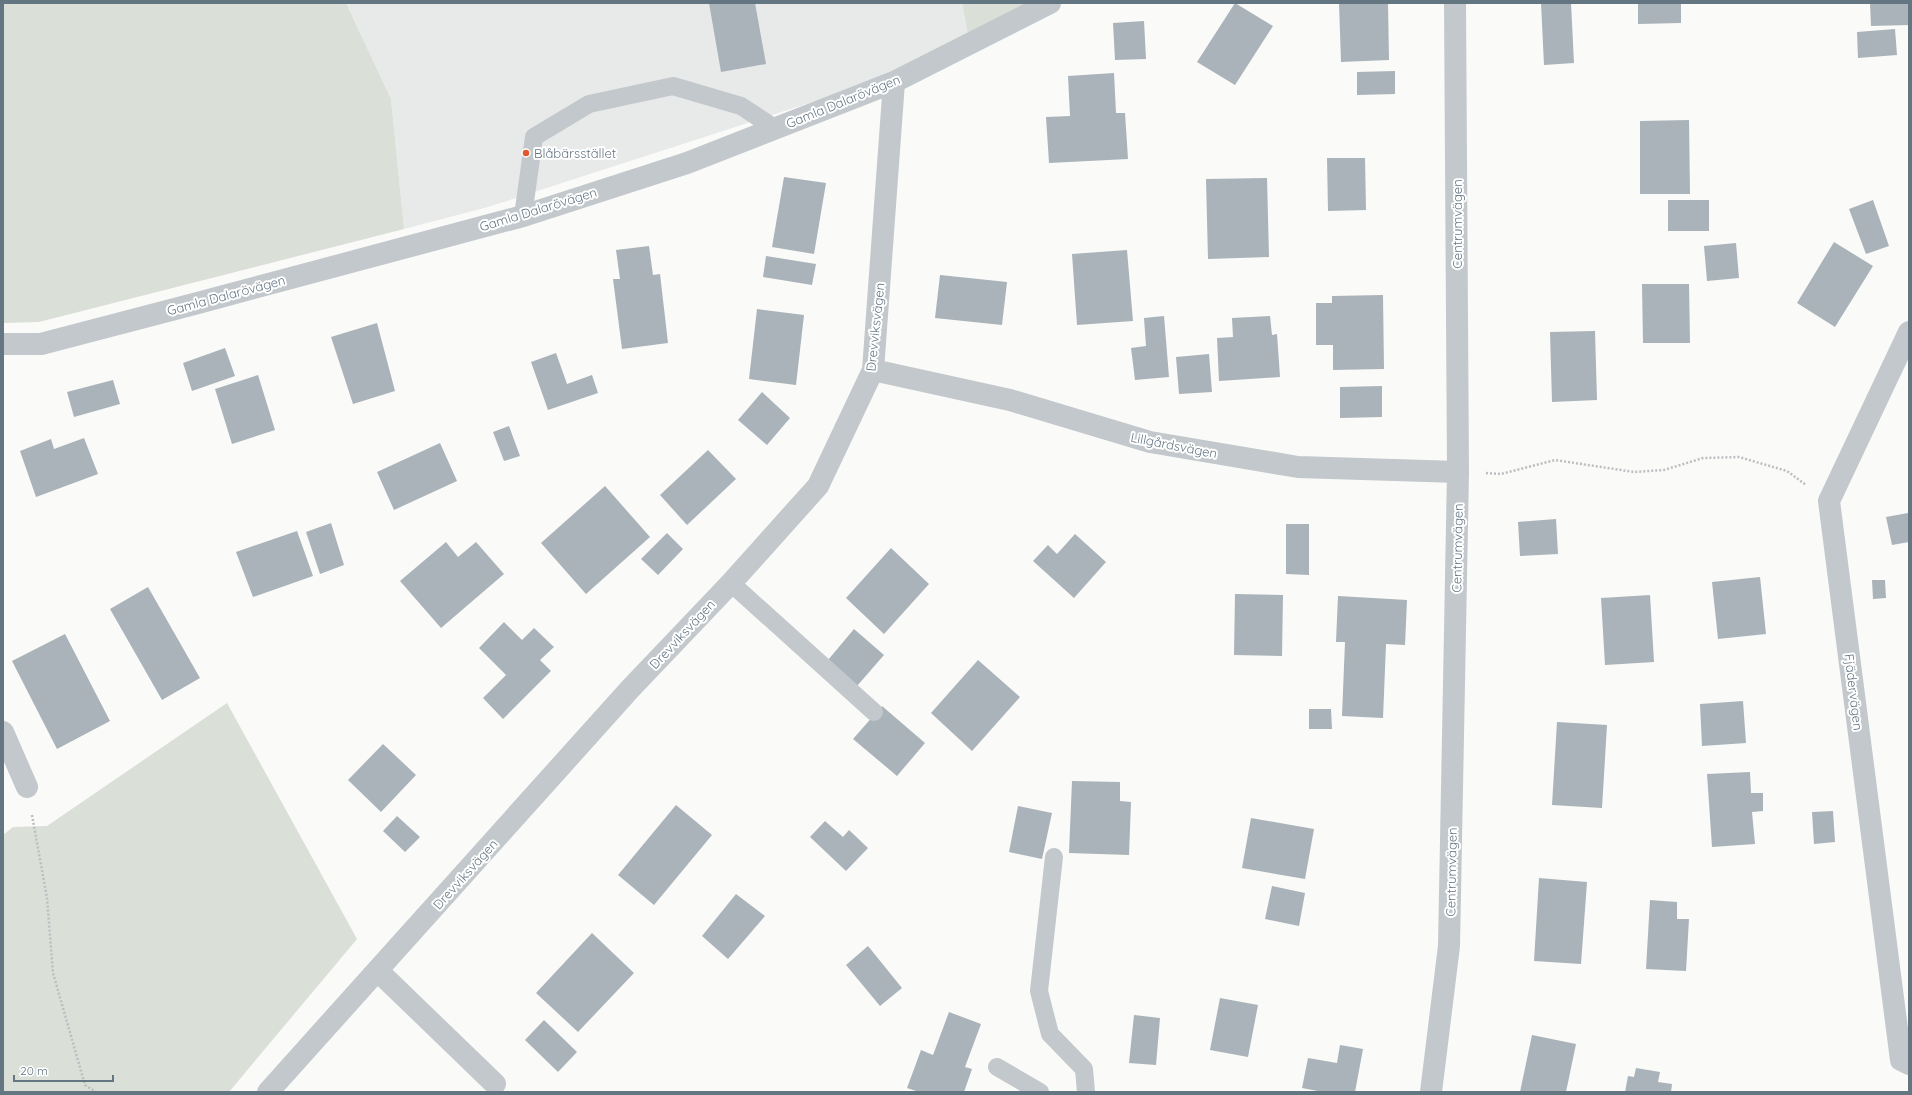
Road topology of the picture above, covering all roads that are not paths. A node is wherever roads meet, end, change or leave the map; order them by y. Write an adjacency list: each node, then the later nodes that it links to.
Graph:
1 (1050, 3): 3 (street, Gamla Dalarövägen)
2 (1455, 3): 9 (street, Centrumvägen)
3 (894, 82): 4 (street, Gamla Dalarövägen); 8 (street, Drevviksvägen)
4 (776, 129): 5 (street, Gamla Dalarövägen); 5 (lane)
5 (523, 216): 7 (street, Gamla Dalarövägen)
6 (1909, 332): 16 (street, Fjädervägen)
7 (3, 344)
8 (873, 370): 9 (street, Lillgårdsvägen); 10 (street, Drevviksvägen)
9 (1458, 472): 22 (street, Centrumvägen)
10 (731, 583): 11 (lane); 15 (street, Drevviksvägen)
11 (874, 712)
12 (3, 732): 13 (street)
13 (27, 787)
14 (1054, 857): 21 (lane)
15 (378, 971): 18 (street); 19 (street, Drevviksvägen)
16 (1909, 1064)
17 (997, 1067): 20 (lane)
18 (494, 1084)
19 (268, 1092)
20 (1040, 1092)
21 (1086, 1092)
22 (1431, 1092)

